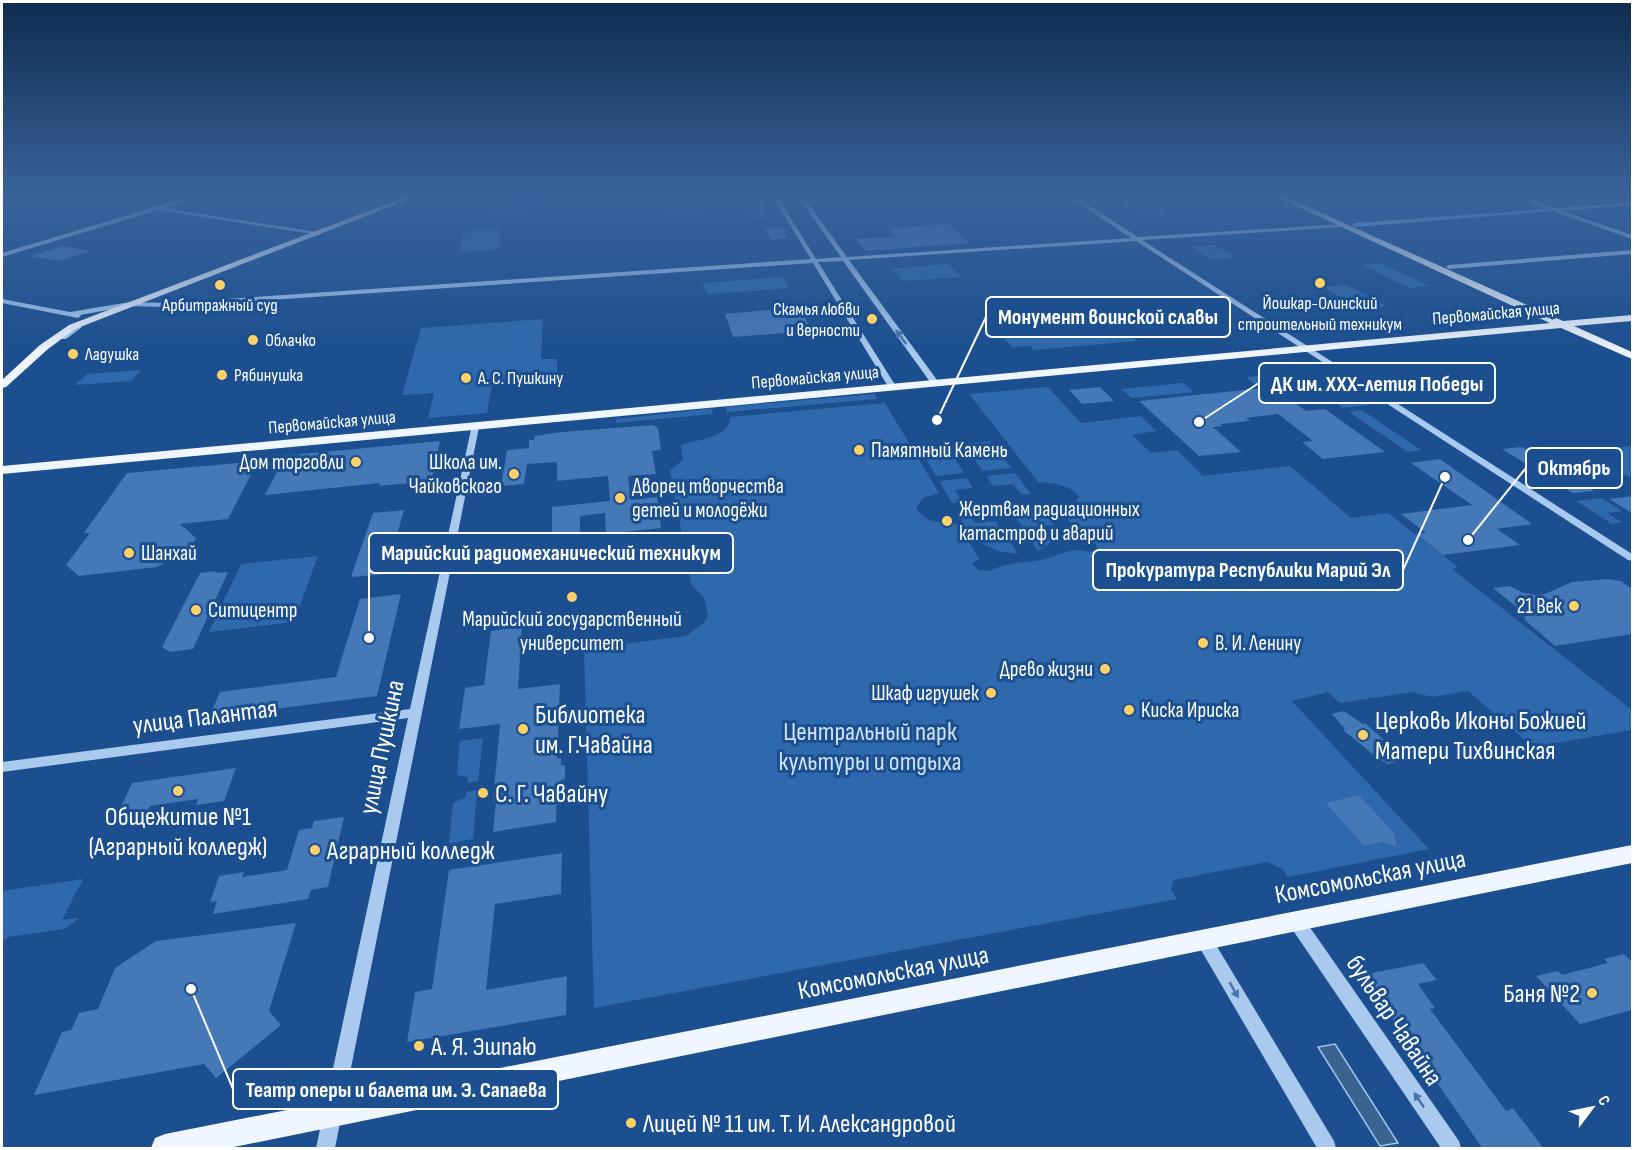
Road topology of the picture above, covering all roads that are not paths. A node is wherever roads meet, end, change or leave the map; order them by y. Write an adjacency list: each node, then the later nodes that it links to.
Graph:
1 (26, 248): 10 (street)
2 (280, 248): 15 (main road)
3 (806, 248): 12 (street)
4 (837, 248): 11 (street)
5 (1010, 248): 11 (street)
6 (1150, 248): 23 (street)
7 (1392, 248): 20 (main road)
8 (1406, 248): 13 (main road)
9 (1632, 252): 13 (street)
10 (2, 255)
11 (845, 259): 12 (street); 25 (street, one-way to 11)
12 (814, 261): 15 (street); 27 (street)
13 (1449, 267): 19 (main road)
14 (2, 301): 16 (street)
15 (130, 304): 16 (street); 18 (main road); 21 (main road)
16 (72, 314): 18 (street)
17 (1632, 318): 19 (main road, Первомайская улица)
18 (87, 321): 21 (street); 26 (main road)
19 (1578, 324): 20 (main road, Первомайская улица); 22 (main road)
20 (1564, 325): 23 (main road, Первомайская улица); 24 (main road)
21 (64, 338): 28 (main road)
22 (1632, 348)
23 (1307, 349): 25 (main road, Первомайская улица); 31 (street)
24 (1632, 356)
25 (936, 384): 27 (main road, Первомайская улица)
26 (2, 385)
27 (892, 388): 29 (main road, Первомайская улица)
28 (2, 395)
29 (475, 427): 30 (main road, Первомайская улица); 32 (street, улица Пушкина)
30 (2, 470)
31 (1632, 558)
32 (415, 713): 33 (street, улица Палантая); 37 (street, улица Пушкина)
33 (2, 767)
34 (1632, 854): 35 (main road, Комсомольская улица)
35 (1296, 921): 36 (main road, Комсомольская улица); 41 (street, бульвар Чавайна, one-way to 35)
36 (1204, 940): 37 (main road, Комсомольская улица); 40 (street, one-way to 40)
37 (332, 1115): 38 (main road, Комсомольская улица); 39 (street, улица Пушкина)
38 (165, 1149)
39 (325, 1149)
40 (1327, 1149)
41 (1452, 1149)

